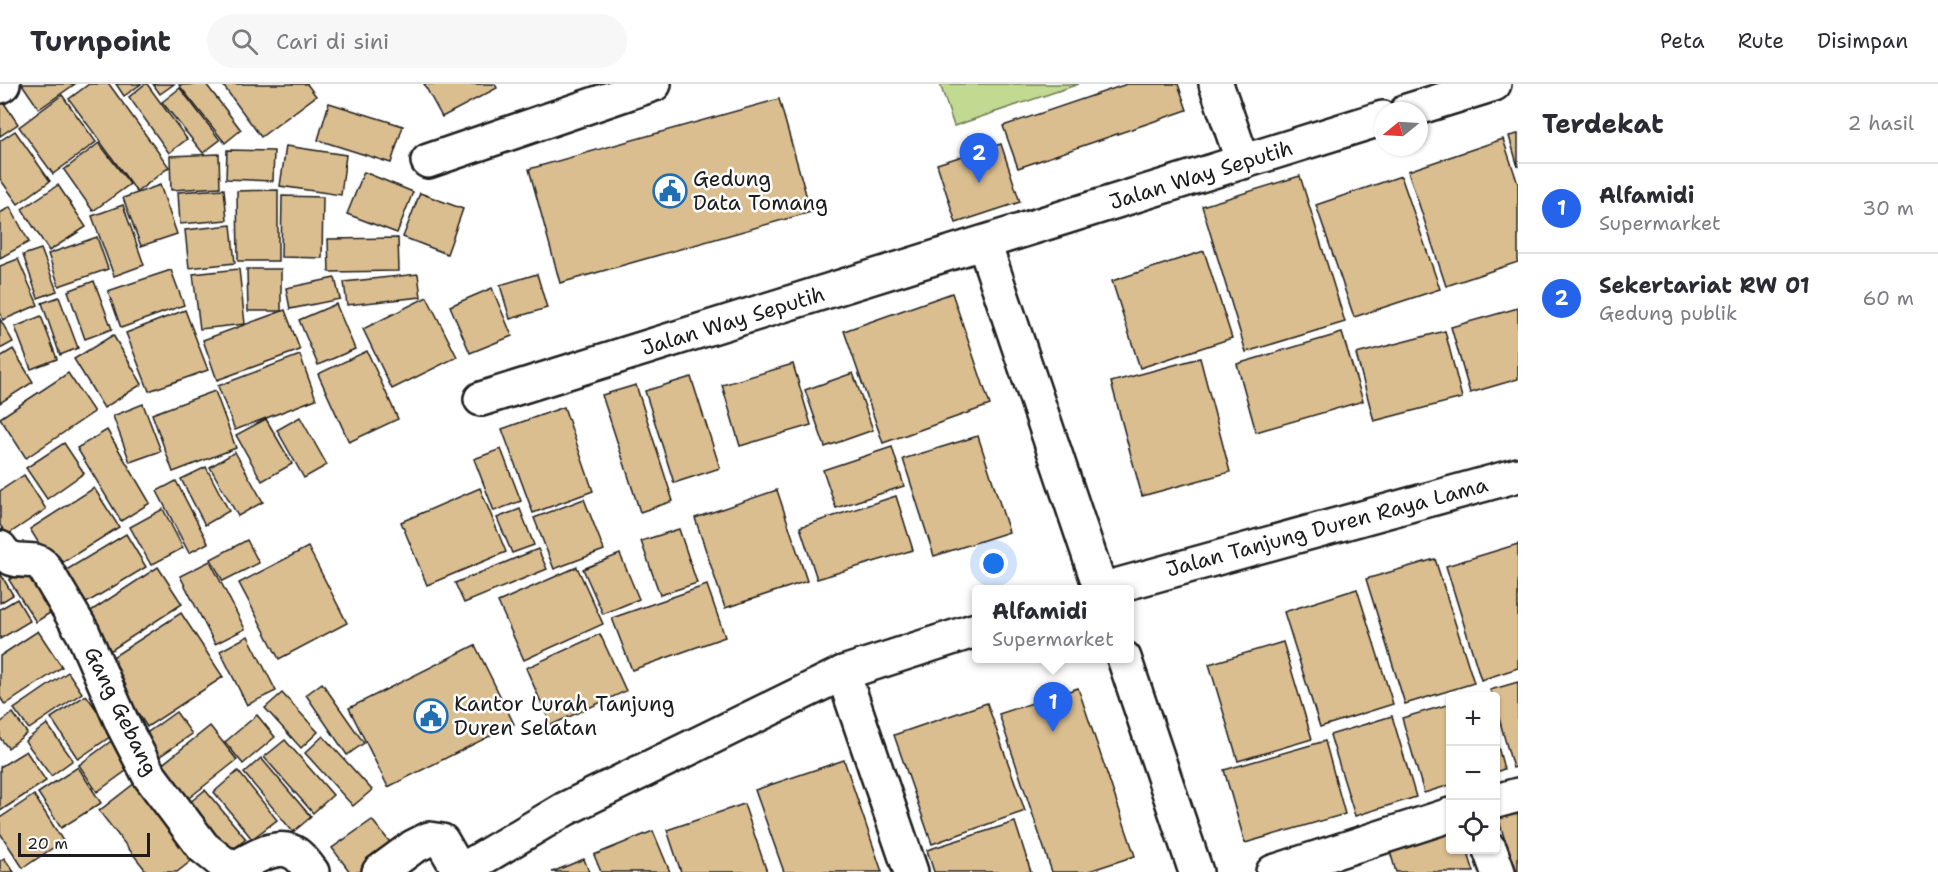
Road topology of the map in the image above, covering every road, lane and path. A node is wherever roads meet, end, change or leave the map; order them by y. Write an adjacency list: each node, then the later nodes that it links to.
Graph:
1 (1216, 84): 7 (street)
2 (1494, 84): 4 (street)
3 (649, 85): 6 (street)
4 (1428, 104)
5 (1374, 121): 7 (street, Jalan Way Seputih)
6 (428, 161)
7 (1243, 162): 8 (street, Jalan Way Seputih)
8 (984, 243): 9 (street, Jalan Way Seputih); 12 (street)
9 (482, 399)
10 (1518, 475): 13 (street, Jalan Tanjung Duren Raya Lama)
11 (0, 548): 21 (street, Gang Gebang)
12 (1099, 585)
13 (1119, 585)
14 (972, 631): 16 (street)
15 (1126, 663): 25 (street)
16 (843, 673): 23 (street); 24 (street)
17 (1518, 795): 18 (street)
18 (1500, 800)
19 (1446, 816): 26 (street)
20 (1492, 854): 27 (street)
21 (312, 872)
22 (379, 872): 23 (street)
23 (459, 872)
24 (911, 872)
25 (1196, 872)
26 (1273, 872)
27 (1498, 872)

